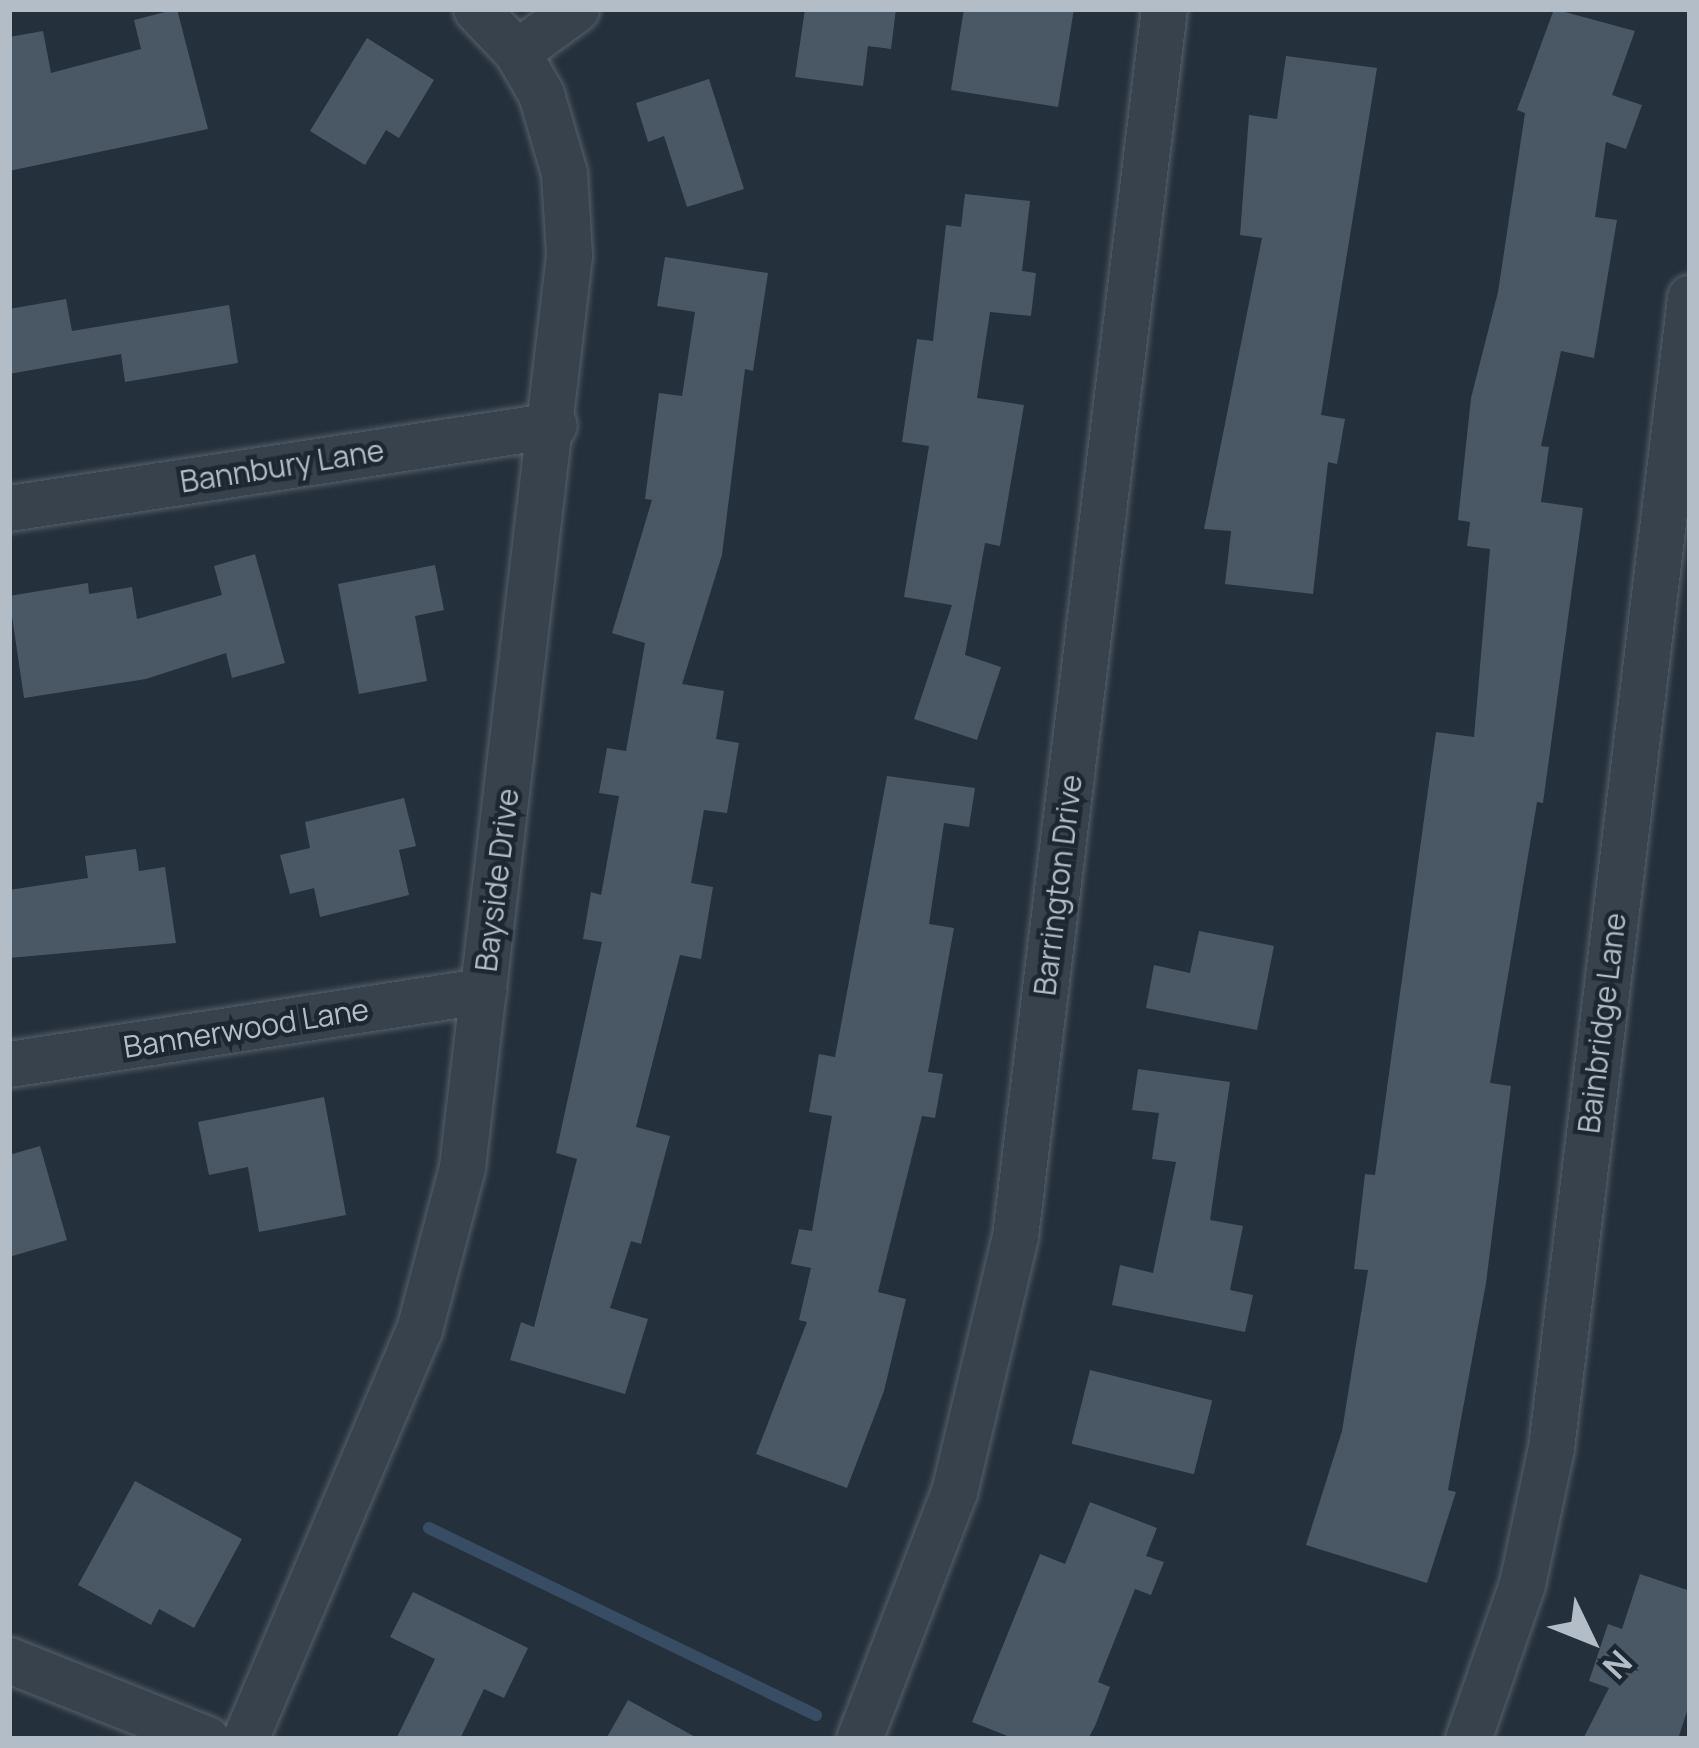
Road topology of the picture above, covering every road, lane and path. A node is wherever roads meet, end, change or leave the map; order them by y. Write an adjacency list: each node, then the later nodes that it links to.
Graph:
1 (476, 9): 4 (street, Bayside Drive)
2 (576, 9): 4 (street)
3 (1164, 9): 13 (street, Barrington Drive)
4 (517, 52): 6 (street, Bayside Drive)
5 (1690, 297): 14 (street, Bainbridge Lane)
6 (554, 425): 7 (street, Bannbury Lane); 8 (street, Bayside Drive)
7 (9, 508)
8 (483, 992): 9 (street, Bannerwood Lane); 12 (street, Bayside Drive)
9 (9, 1064)
10 (9, 1660): 11 (street)
11 (207, 1739)
12 (245, 1739)
13 (859, 1739)
14 (1468, 1739)

